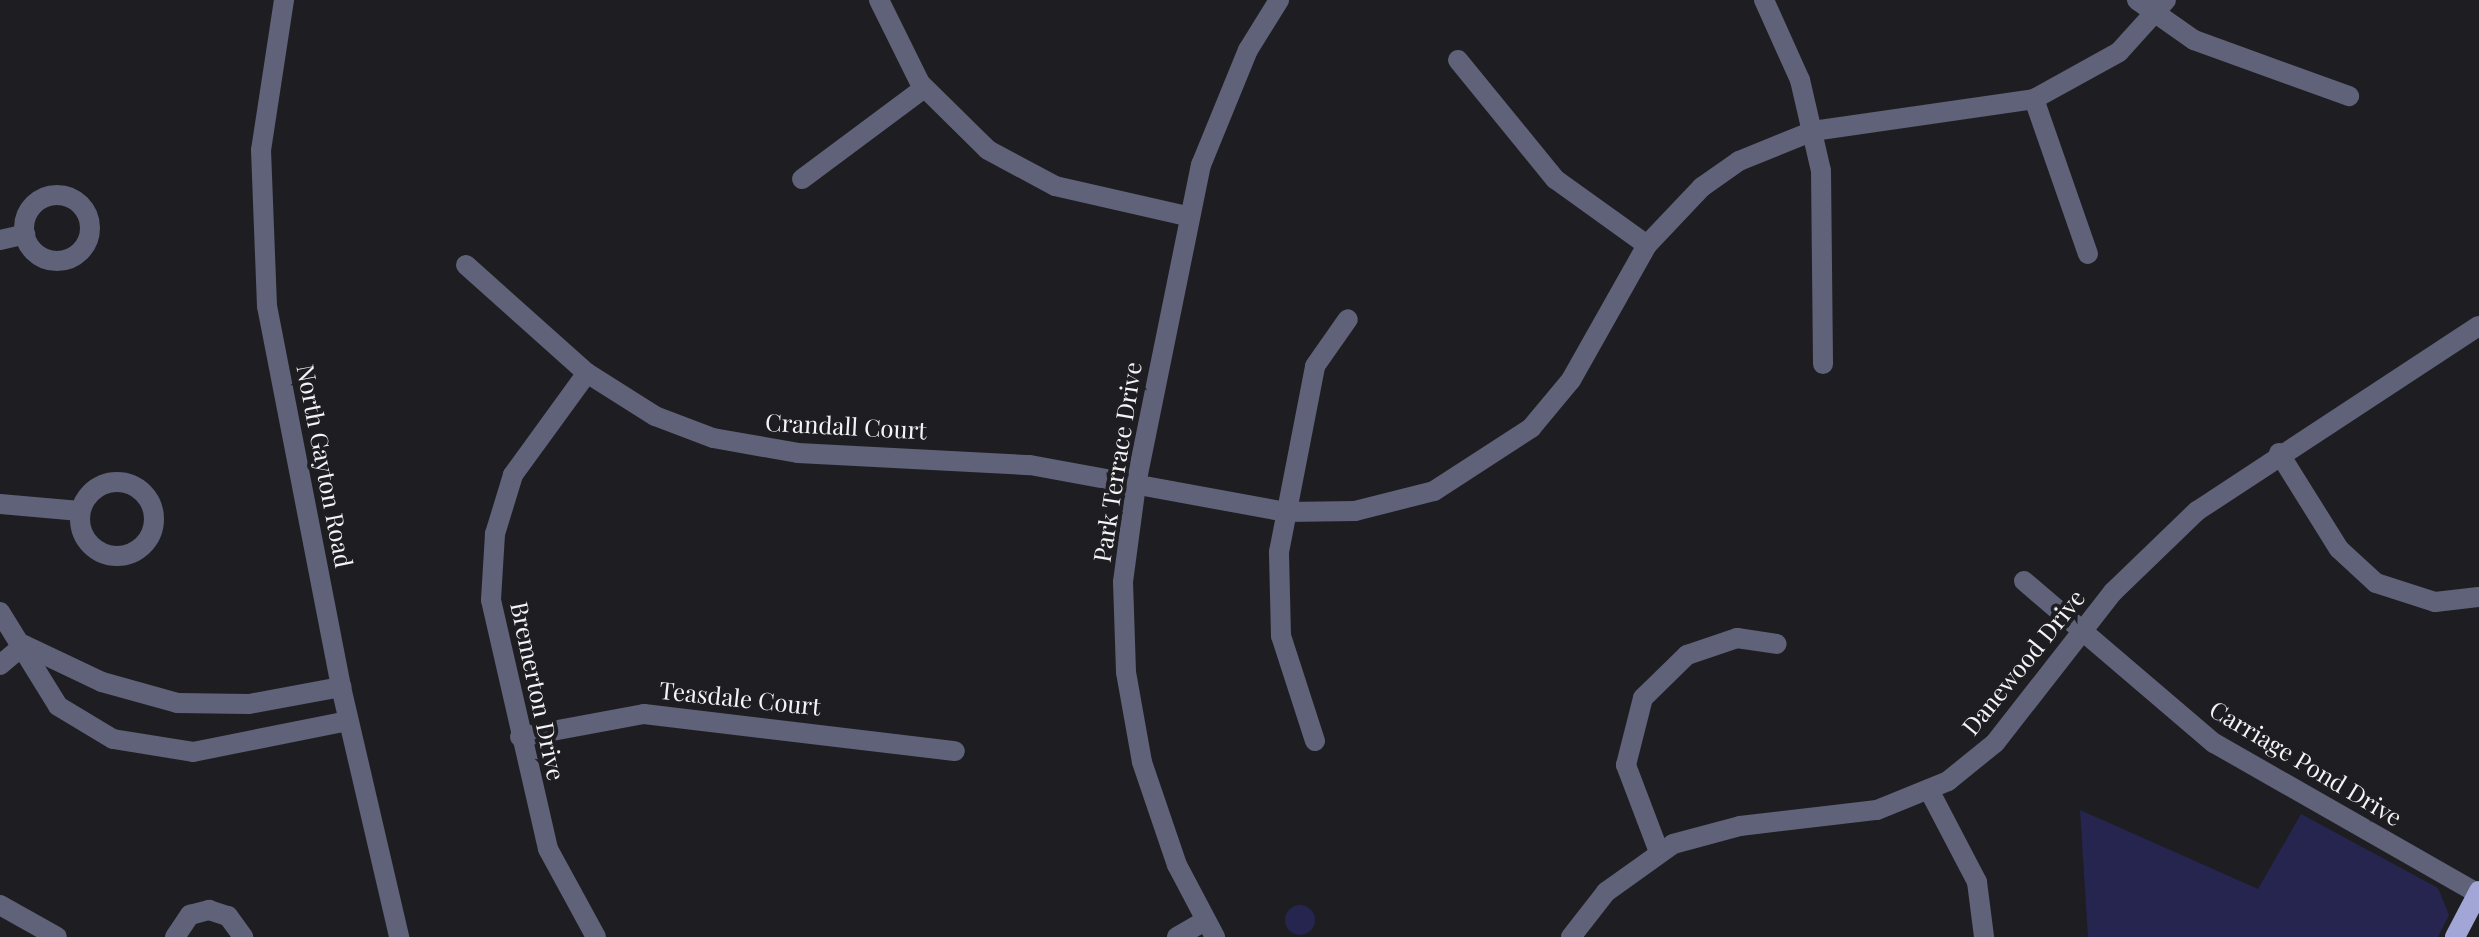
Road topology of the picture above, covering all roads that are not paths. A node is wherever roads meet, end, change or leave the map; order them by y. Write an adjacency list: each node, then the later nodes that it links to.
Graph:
1 (284, 0): 35 (street, North Gayton Road)
2 (879, 0): 8 (street)
3 (1279, 0): 13 (street, Park Terrace Drive)
4 (1764, 0): 11 (street)
5 (2137, 0): 6 (street)
6 (2160, 7): 9 (street); 10 (street)
7 (1458, 60): 16 (street)
8 (924, 88): 12 (street); 13 (street)
9 (2349, 96)
10 (2034, 99): 11 (street, Crandall Court); 17 (street)
11 (1813, 131): 16 (street, Crandall Court); 21 (street)
12 (802, 179)
13 (1187, 216): 24 (street, Park Terrace Drive)
14 (25, 234): 15 (street)
15 (0, 240)
16 (1647, 245): 27 (street, Crandall Court)
17 (2088, 254)
18 (466, 265): 22 (street, Crandall Court)
19 (1348, 319): 27 (street)
20 (2479, 326): 23 (street, Danewood Drive)
21 (1823, 364)
22 (587, 373): 24 (street, Crandall Court); 37 (street, Bremerton Drive)
23 (2279, 453): 29 (street); 31 (street, Danewood Drive)
24 (1136, 484): 27 (street, Crandall Court); 44 (street, Park Terrace Drive)
25 (0, 504): 26 (street)
26 (80, 511)
27 (1286, 512): 38 (street)
28 (2024, 581): 31 (street, Carriage Pond Drive)
29 (2479, 597)
30 (0, 612): 33 (street)
31 (2082, 632): 40 (street, Danewood Drive); 42 (street, Carriage Pond Drive)
32 (1777, 644): 41 (street)
33 (24, 645): 34 (street); 35 (street); 36 (street)
34 (0, 665)
35 (341, 687): 36 (street, North Gayton Road)
36 (348, 721): 48 (street, North Gayton Road)
37 (520, 737): 39 (street, Teasdale Court); 49 (street, Bremerton Drive)
38 (1315, 741)
39 (955, 751)
40 (1930, 792): 41 (street, Danewood Drive); 52 (street)
41 (1659, 852): 51 (street, Danewood Drive)
42 (2479, 893): 53 (main road)
43 (0, 905): 45 (street)
44 (1210, 929): 50 (street)
45 (57, 937)
46 (175, 937): 47 (street)
47 (243, 937)
48 (399, 937)
49 (596, 937)
50 (1177, 937)
51 (1571, 937)
52 (1984, 937)
53 (2455, 937)

